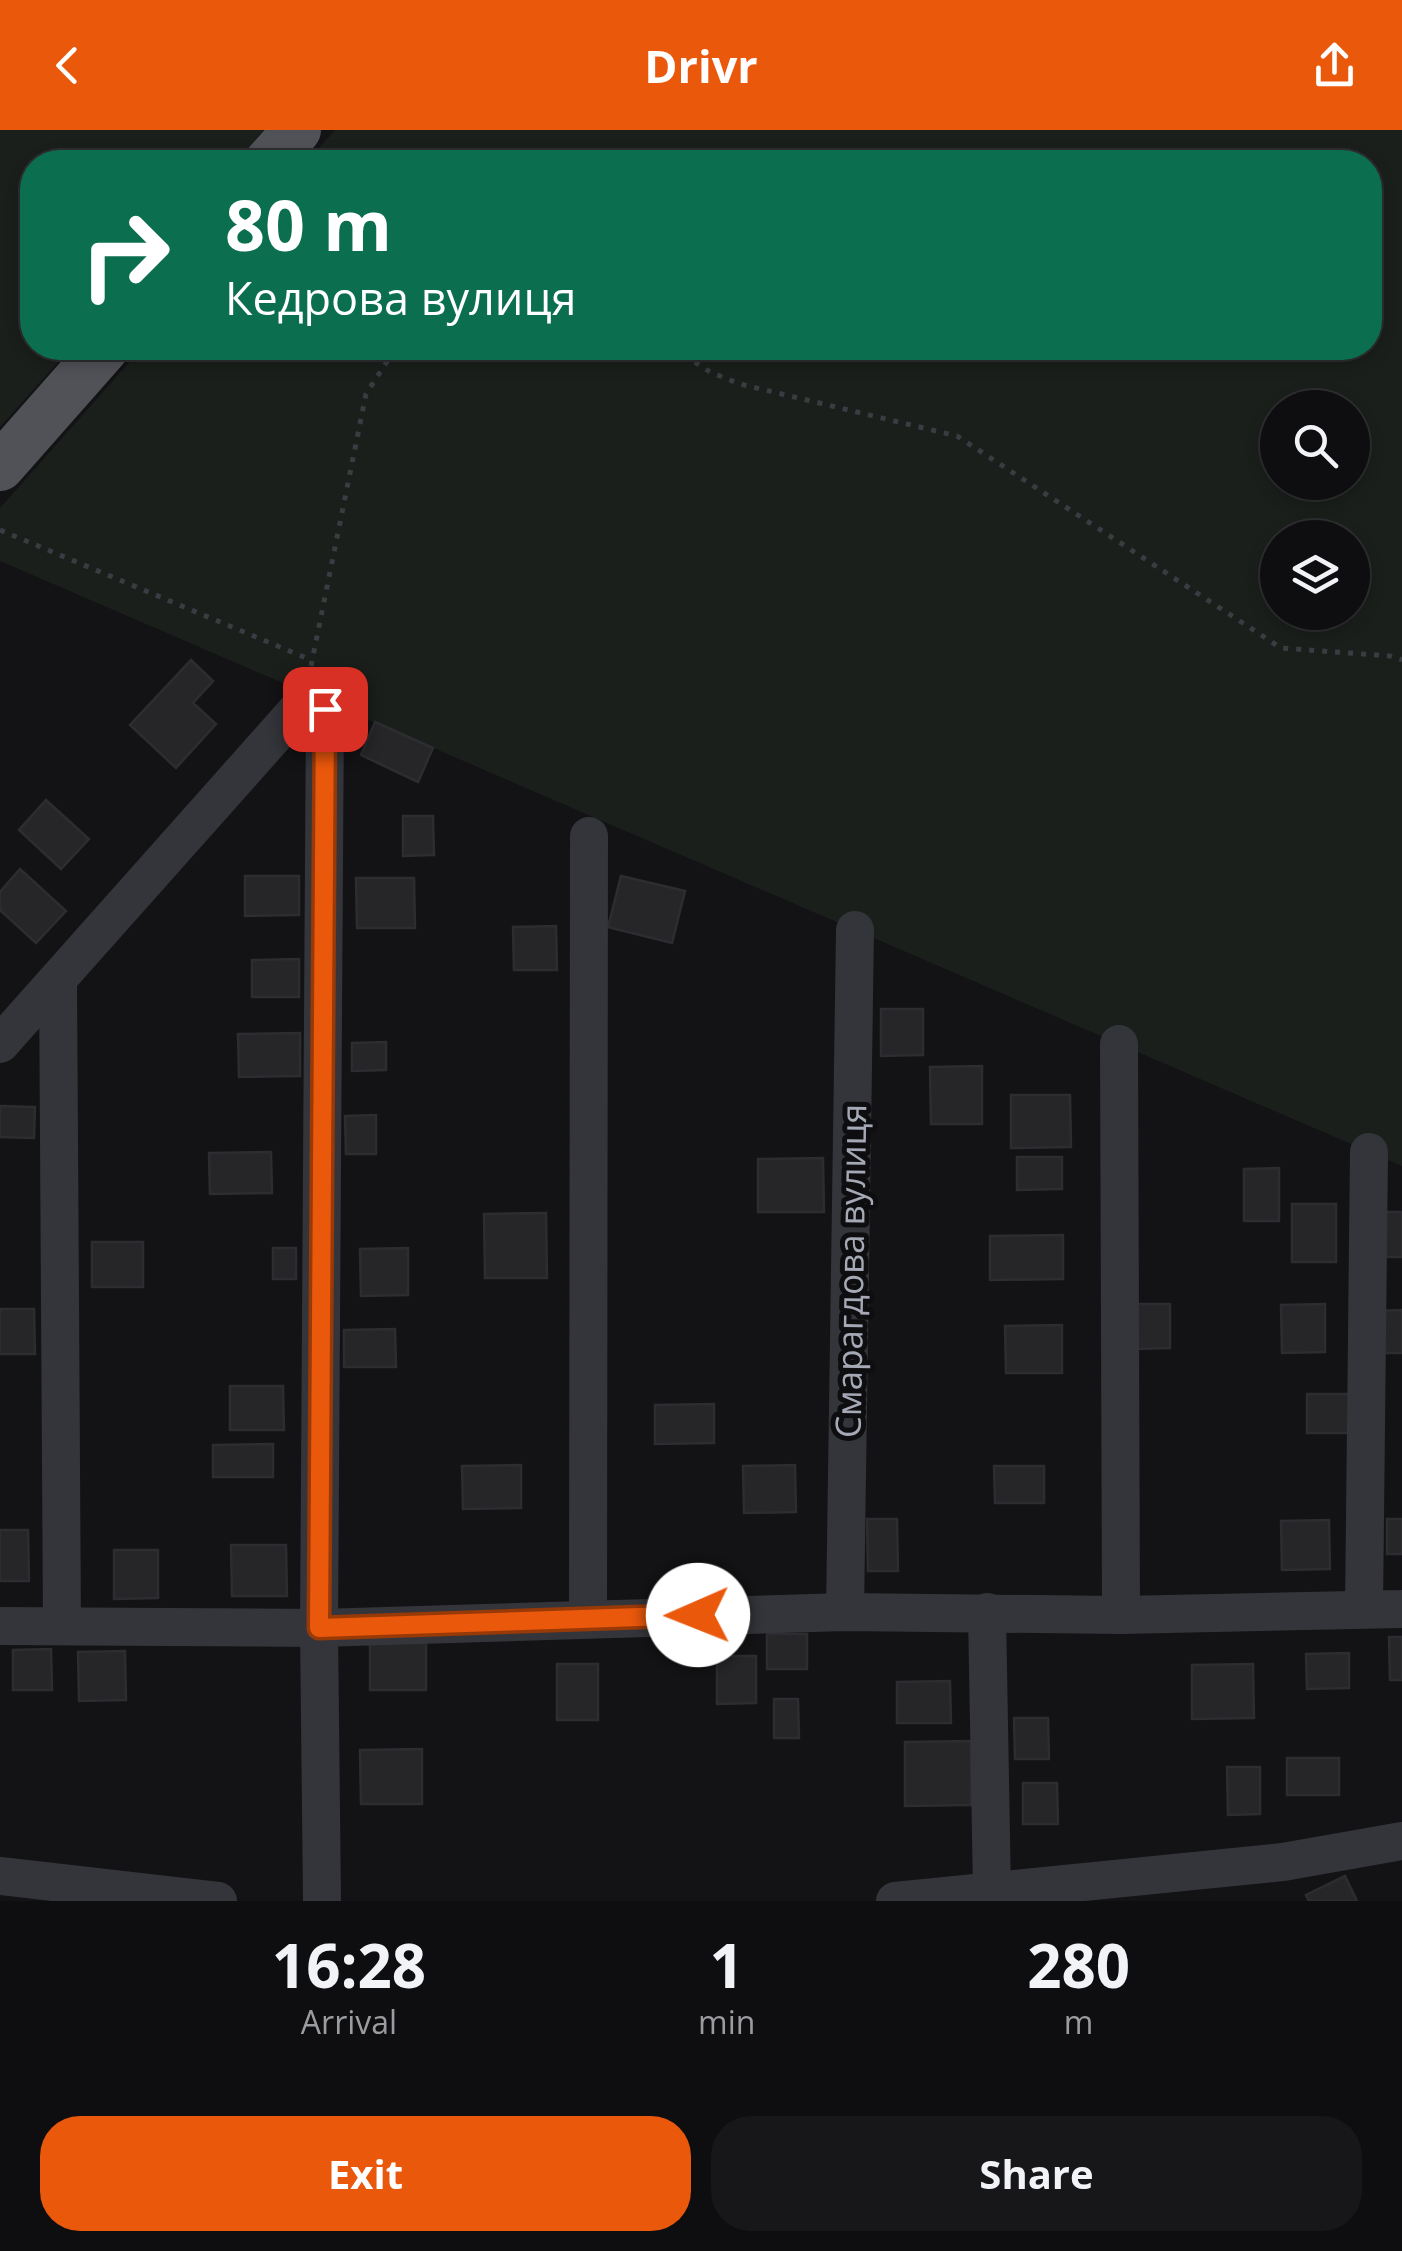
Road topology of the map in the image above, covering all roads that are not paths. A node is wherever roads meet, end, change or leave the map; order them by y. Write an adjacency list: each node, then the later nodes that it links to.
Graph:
1 (297, 130): 2 (main road)
2 (279, 150)
3 (94, 360): 4 (main road)
4 (0, 467)
5 (589, 836): 16 (street)
6 (855, 930): 13 (street, Смарагдова вулиця)
7 (58, 979): 8 (street); 18 (street); 19 (street)
8 (0, 1044)
9 (1119, 1044): 15 (street)
10 (1370, 1152): 11 (street)
11 (1364, 1609): 12 (street); 15 (street)
12 (1402, 1609)
13 (846, 1612): 14 (street); 16 (street)
14 (988, 1612): 15 (street); 22 (street)
15 (1121, 1615)
16 (588, 1618): 19 (street)
17 (0, 1626): 18 (street)
18 (62, 1626): 19 (street)
19 (319, 1628): 24 (street)
20 (1402, 1842): 22 (street)
21 (0, 1876): 23 (street)
22 (969, 1896): 25 (street)
23 (218, 1901)
24 (322, 1901)
25 (895, 1901)

